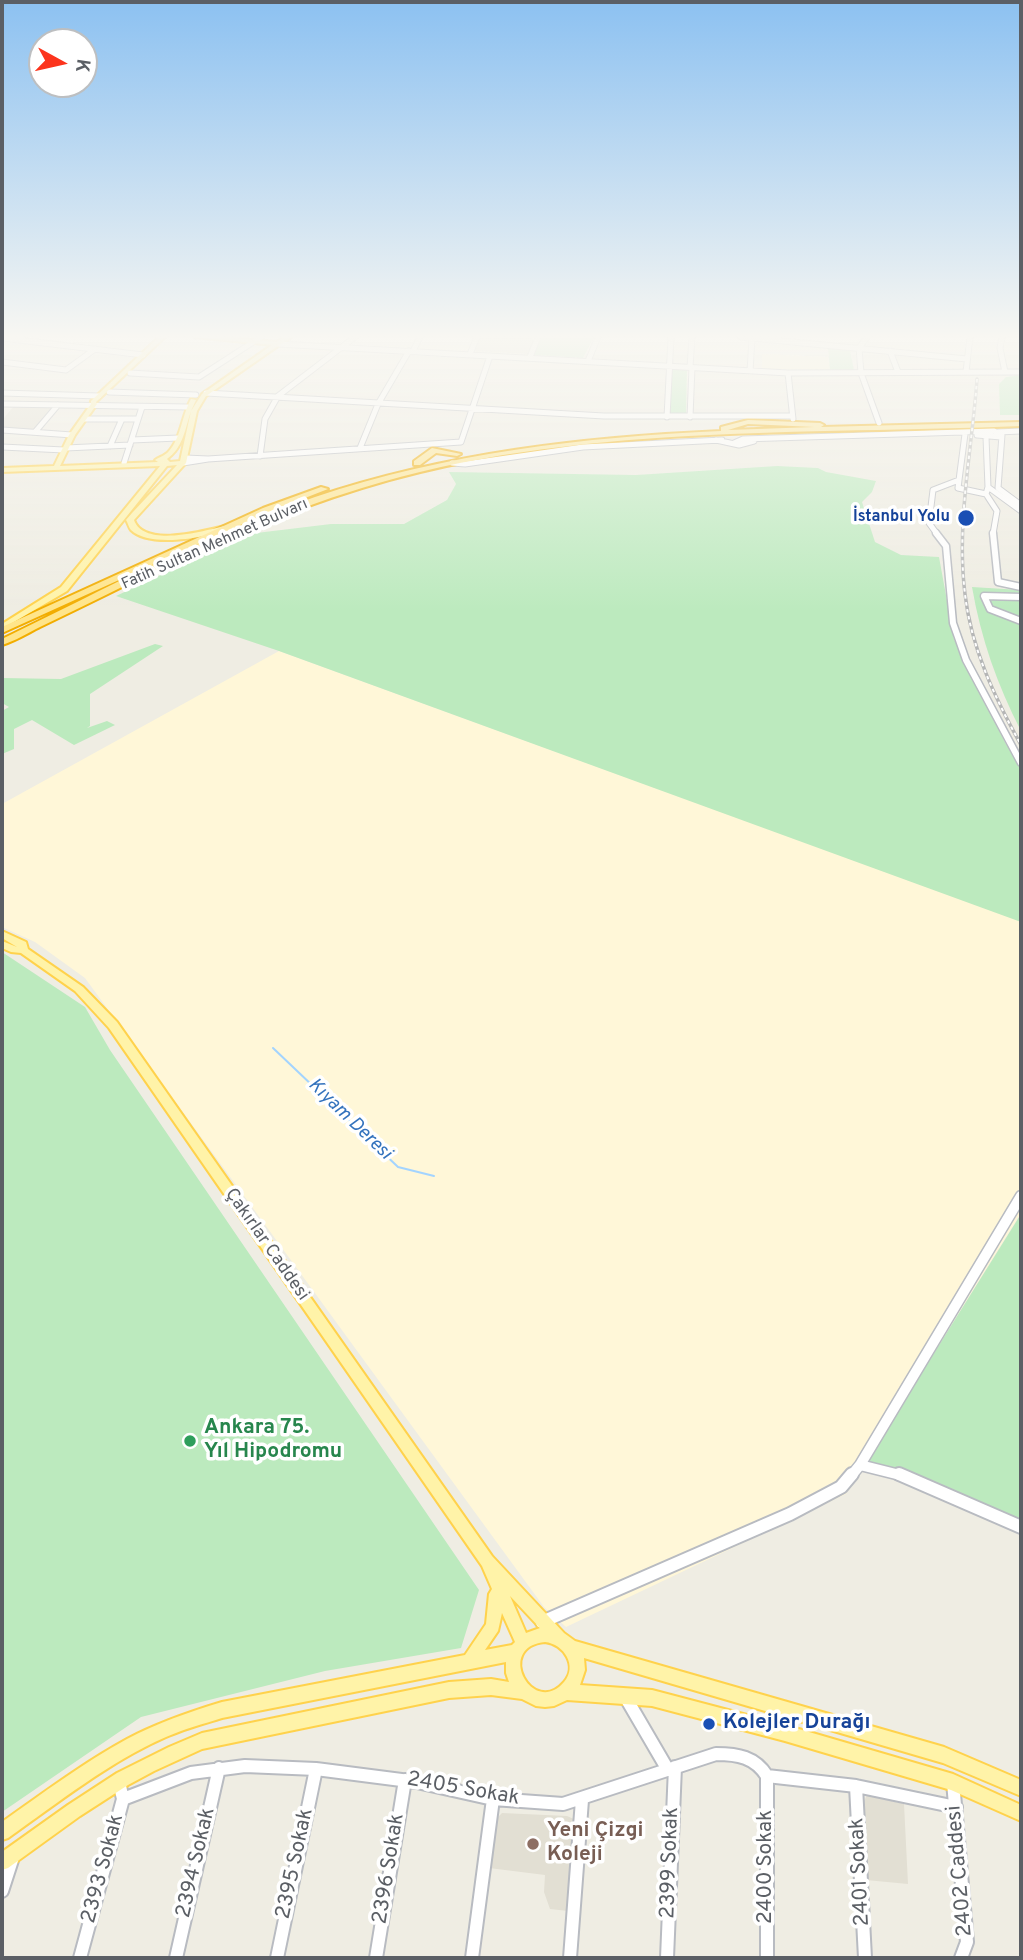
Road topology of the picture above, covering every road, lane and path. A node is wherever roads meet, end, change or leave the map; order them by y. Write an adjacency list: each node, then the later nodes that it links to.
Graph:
1 (38, 428): 14 (street)
2 (76, 428): 19 (main road)
3 (118, 428): 24 (street)
4 (135, 428): 22 (street)
5 (181, 428): 20 (main road)
6 (191, 428): 31 (main road)
7 (264, 428): 30 (street)
8 (368, 428): 26 (street)
9 (466, 428): 25 (street)
10 (737, 428): 12 (highway, Fatih Sultan Mehmet Bulvarı)
11 (1011, 428): 18 (highway, Fatih Sultan Mehmet Bulvarı)
12 (724, 429): 29 (highway, Fatih Sultan Mehmet Bulvarı)
13 (2, 430): 14 (street)
14 (35, 432): 19 (street)
15 (1021, 433): 18 (street)
16 (965, 434): 17 (street); 21 (street); 40 (street)
17 (982, 434): 18 (highway, Fatih Sultan Mehmet Bulvarı); 18 (street); 21 (highway, Fatih Sultan Mehmet Bulvarı); 43 (street)
18 (999, 434): 44 (street)
19 (72, 435): 28 (main road)
20 (178, 438): 22 (street); 32 (main road)
21 (738, 440): 23 (highway, Fatih Sultan Mehmet Bulvarı); 23 (street)
22 (131, 442): 24 (street); 33 (street)
23 (582, 445): 35 (highway, Fatih Sultan Mehmet Bulvarı); 35 (street)
24 (110, 446): 28 (street)
25 (434, 447): 26 (street); 29 (highway); 34 (highway)
26 (360, 448): 30 (street)
27 (2, 449): 28 (street)
28 (65, 449): 37 (main road)
29 (457, 454): 34 (highway, Fatih Sultan Mehmet Bulvarı)
30 (260, 456): 31 (street)
31 (185, 460): 32 (main road); 46 (main road)
32 (168, 461): 33 (main road); 36 (main road); 39 (main road)
33 (124, 463): 37 (main road)
34 (417, 463): 46 (highway, Fatih Sultan Mehmet Bulvarı)
35 (452, 463): 51 (highway, Fatih Sultan Mehmet Bulvarı)
36 (141, 464): 38 (main road); 39 (main road)
37 (57, 465): 38 (main road)
38 (2, 469)
39 (157, 475): 50 (main road)
40 (959, 480): 41 (street); 42 (street)
41 (958, 488): 42 (street); 43 (street)
42 (938, 489): 52 (street)
43 (987, 491): 45 (street); 47 (street)
44 (1021, 505)
45 (1021, 511)
46 (225, 528): 50 (highway, Fatih Sultan Mehmet Bulvarı)
47 (1021, 587)
48 (1021, 597): 49 (street)
49 (1021, 621)
50 (2, 629)
51 (2, 642)
52 (1017, 750): 53 (street)
53 (1021, 763)
54 (2, 934): 56 (main road, Çakırlar Caddesi)
55 (2, 944): 56 (main road, Çakırlar Caddesi)
56 (23, 950): 60 (main road, Çakırlar Caddesi)
57 (1021, 1196): 58 (street)
58 (860, 1465): 59 (street); 62 (street)
59 (1021, 1527)
60 (487, 1561): 61 (main road, Çakırlar Caddesi); 62 (main road, Çakırlar Caddesi)
61 (497, 1588): 64 (main road, Çakırlar Caddesi); 65 (main road)
62 (542, 1622): 63 (main road, Çakırlar Caddesi)
63 (566, 1644): 64 (main road); 67 (main road); 77 (main road)
64 (520, 1647): 65 (main road); 66 (main road)
65 (470, 1660): 83 (main road)
66 (526, 1692): 67 (main road); 73 (main road)
67 (566, 1692): 68 (main road)
68 (625, 1695): 70 (street); 75 (main road)
69 (219, 1768): 71 (street, 2405 Sokak); 78 (street, 2405 Sokak); 87 (street, 2394 Sokak)
70 (672, 1768): 72 (street, 2405 Sokak); 80 (street, 2405 Sokak); 92 (street, 2399 Sokak)
71 (316, 1769): 74 (street, 2405 Sokak); 88 (street, 2395 Sokak)
72 (767, 1776): 76 (street); 93 (street, 2400 Sokak)
73 (119, 1779): 78 (street, 2393 Sokak); 84 (main road)
74 (405, 1780): 79 (street, 2405 Sokak); 89 (street, 2396 Sokak)
75 (953, 1782): 81 (street, 2402 Caddesi); 82 (main road)
76 (856, 1786): 81 (street); 94 (street, 2401 Sokak)
77 (1021, 1788)
78 (123, 1799): 86 (street, 2393 Sokak)
79 (492, 1799): 80 (street, 2405 Sokak); 90 (street)
80 (582, 1800): 91 (street)
81 (956, 1807): 95 (street, 2402 Caddesi)
82 (1021, 1813)
83 (2, 1832)
84 (8, 1857): 85 (street)
85 (2, 1891)
86 (80, 1958)
87 (176, 1958)
88 (277, 1958)
89 (376, 1958)
90 (472, 1958)
91 (570, 1958)
92 (667, 1958)
93 (767, 1958)
94 (865, 1958)
95 (961, 1958)

